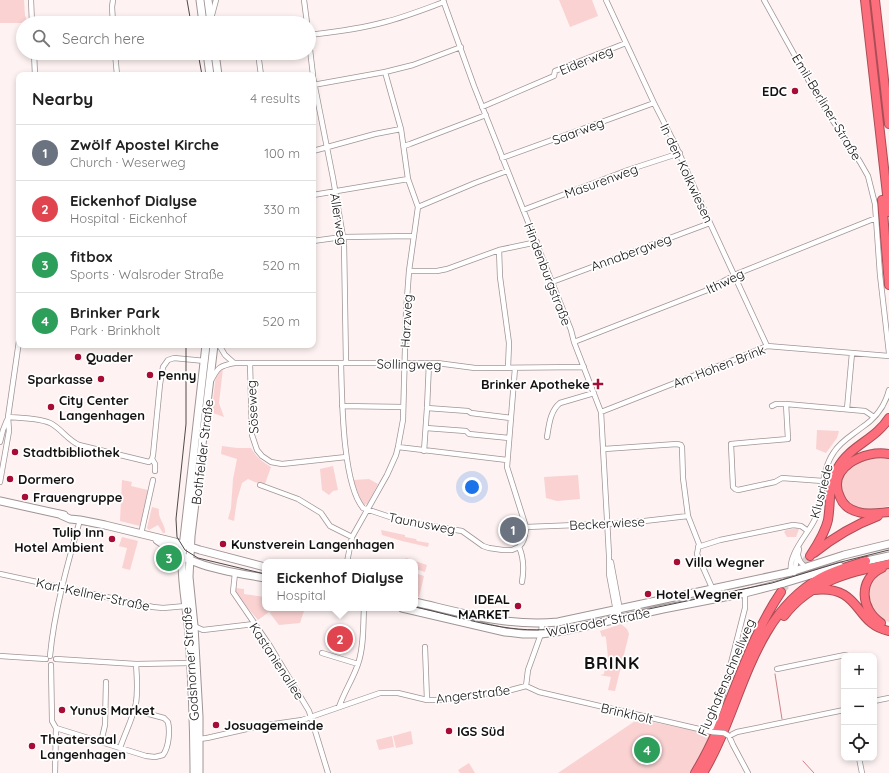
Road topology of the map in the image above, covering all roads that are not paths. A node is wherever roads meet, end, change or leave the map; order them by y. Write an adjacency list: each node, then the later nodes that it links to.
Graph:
1 (31, 0): 12 (street)
2 (114, 0): 13 (street)
3 (200, 0): 14 (main road)
4 (208, 0): 15 (main road)
5 (216, 0): 16 (street)
6 (304, 0): 17 (street)
7 (606, 0): 19 (street, In den Kolkwiesen)
8 (764, 0): 54 (street, Emil-Berliner-Straße)
9 (865, 0): 44 (highway)
10 (875, 0): 39 (highway)
11 (444, 1): 18 (street); 20 (street, Hindenburgstraße)
12 (32, 16)
13 (113, 16)
14 (202, 16)
15 (210, 16)
16 (212, 16)
17 (306, 16)
18 (316, 34)
19 (626, 43): 36 (street, In den Kolkwiesen); 37 (street, Eiderweg)
20 (461, 48): 33 (street); 37 (street, Hindenburgstraße)
21 (34, 60): 27 (street)
22 (116, 60): 28 (street)
23 (208, 60): 29 (main road)
24 (216, 60): 30 (main road)
25 (259, 60): 31 (street)
26 (311, 60): 32 (street, Allerweg)
27 (35, 72)
28 (117, 72)
29 (210, 72)
30 (218, 72)
31 (261, 72)
32 (313, 72)
33 (385, 72): 34 (street); 40 (street, Harzweg)
34 (316, 84)
35 (316, 94): 42 (street, Allerweg)
36 (654, 103): 45 (street, In den Kolkwiesen); 46 (street, Saarweg)
37 (482, 106): 38 (street, Hindenburgstraße)
38 (486, 115): 41 (street); 46 (street, Hindenburgstraße)
39 (889, 124)
40 (401, 129): 41 (street, Harzweg); 42 (street)
41 (404, 146): 48 (street, Harzweg)
42 (327, 148): 43 (street); 49 (street, Allerweg)
43 (316, 151)
44 (882, 151): 53 (highway); 64 (highway)
45 (680, 153): 52 (street, Masurenweg); 55 (street, In den Kolkwiesen)
46 (502, 158): 47 (street, Hindenburgstraße)
47 (507, 171): 51 (street); 52 (street, Hindenburgstraße)
48 (408, 179): 49 (street); 51 (street, Harzweg)
49 (335, 191): 50 (street); 57 (street, Allerweg)
50 (316, 195)
51 (418, 207): 56 (street, Harzweg)
52 (523, 210): 59 (street, Hindenburgstraße)
53 (889, 212)
54 (876, 218): 62 (street, Ithweg); 71 (street)
55 (710, 223): 62 (street, In den Kolkwiesen); 63 (street, Annabergweg)
56 (414, 236): 57 (street); 61 (street, Harzweg)
57 (342, 237): 58 (street); 78 (street, Allerweg)
58 (316, 241)
59 (536, 242): 60 (street); 63 (street, Hindenburgstraße)
60 (499, 250): 61 (street); 82 (street)
61 (409, 271): 79 (street, Harzweg)
62 (735, 276): 65 (street, Ithweg); 66 (street, In den Kolkwiesen)
63 (552, 282): 65 (street, Hindenburgstraße)
64 (889, 285)
65 (574, 342): 81 (street, Hindenburgstraße)
66 (767, 346): 72 (street, Am Hohen Brink); 93 (street, Am Hohen Brink)
67 (18, 348): 95 (street)
68 (206, 348): 74 (main road, Bothfelder Straße)
69 (214, 348): 75 (main road, Bothfelder Straße)
70 (221, 348): 76 (street)
71 (889, 353)
72 (852, 354): 73 (street, Am Hohen Brink); 92 (street)
73 (889, 356)
74 (205, 361): 75 (street); 107 (street); 127 (main road, Bothfelder Straße)
75 (213, 362): 84 (main road, Bothfelder Straße)
76 (234, 363): 77 (street, Sollingweg); 84 (street, Sollingweg)
77 (250, 363): 78 (street, Sollingweg); 106 (street, Söseweg)
78 (343, 363): 79 (street, Sollingweg); 88 (street, Allerweg)
79 (404, 363): 80 (street, Sollingweg); 90 (street, Harzweg)
80 (429, 363): 82 (street, Sollingweg); 91 (street)
81 (584, 367): 83 (street, Sollingweg); 86 (street, Hindenburgstraße)
82 (508, 368): 83 (street, Sollingweg)
83 (515, 368): 96 (street)
84 (211, 381): 128 (main road, Bothfelder Straße)
85 (889, 390): 94 (street, Klusriede)
86 (594, 393): 93 (street, Hindenburgstraße); 99 (street)
87 (786, 404): 89 (street); 92 (street); 111 (street)
88 (342, 406): 90 (street); 106 (street, Allerweg)
89 (772, 406)
90 (403, 407): 102 (street, Harzweg)
91 (427, 408): 96 (street); 98 (street)
92 (847, 409): 94 (street)
93 (601, 412): 103 (street, Hindenburgstraße)
94 (874, 417): 111 (street, Klusriede)
95 (8, 418): 101 (street); 107 (street); 112 (street)
96 (511, 418): 100 (street)
97 (889, 418): 116 (highway)
98 (426, 428): 100 (street); 104 (street)
99 (547, 436)
100 (509, 438): 108 (street)
101 (0, 442)
102 (398, 447): 104 (street); 115 (street, Harzweg)
103 (604, 449): 117 (street); 119 (street, Hindenburgstraße)
104 (424, 451): 108 (street)
105 (889, 454): 116 (highway)
106 (346, 457): 115 (street, Allerweg)
107 (152, 459): 109 (street)
108 (507, 460): 120 (street)
109 (155, 471)
110 (153, 480): 122 (street)
111 (823, 481): 121 (street, Klusriede)
112 (0, 482)
113 (260, 485): 124 (street)
114 (0, 501): 118 (main road)
115 (367, 510): 124 (street, Harzweg); 129 (street, Taunusweg)
116 (889, 512)
117 (688, 516): 119 (street, Beckerwiese); 130 (street)
118 (80, 520): 122 (main road); 146 (street)
119 (607, 524): 120 (street, Beckerwiese); 153 (street, Hindenburgstraße)
120 (526, 527): 129 (street)
121 (808, 531): 125 (street, Klusriede); 130 (street)
122 (142, 534): 123 (main road)
123 (152, 537): 127 (main road); 132 (main road)
124 (352, 537): 134 (street, Harzweg)
125 (801, 542): 131 (street, Klusriede); 140 (street, Klusriede)
126 (889, 544): 139 (main road, Walsroder Straße)
127 (182, 545): 128 (main road); 132 (main road, Bothfelder Straße)
128 (190, 547): 135 (main road, Bothfelder Straße); 138 (main road)
129 (519, 547): 145 (street)
130 (698, 547): 147 (street)
131 (798, 552): 139 (street); 140 (street, Klusriede)
132 (182, 556): 135 (main road); 152 (main road, Godshorner Straße)
133 (889, 556): 136 (main road, Walsroder Straße)
134 (348, 559)
135 (189, 560): 141 (main road); 160 (main road, Godshorner Straße)
136 (866, 561): 144 (main road, Walsroder Straße); 163 (highway)
137 (889, 564): 148 (highway); 159 (highway)
138 (262, 566)
139 (807, 567): 140 (main road, Walsroder Straße)
140 (792, 572): 144 (street, Klusriede); 147 (main road, Walsroder Straße)
141 (235, 573): 143 (main road); 157 (street, Kastanienallee)
142 (0, 574): 146 (street, Karl-Kellner-Straße)
143 (262, 578)
144 (794, 581): 150 (main road, Walsroder Straße)
145 (522, 582)
146 (63, 587): 152 (street, Karl-Kellner-Straße); 168 (street)
147 (713, 590): 153 (main road, Walsroder Straße)
148 (812, 590): 161 (highway); 163 (highway)
149 (781, 592): 195 (highway, Flughafenschnellweg)
150 (745, 593): 156 (main road, Walsroder Straße); 185 (street)
151 (418, 603): 158 (main road, Walsroder Straße)
152 (186, 606): 170 (main road, Godshorner Straße)
153 (618, 609): 156 (street, Hindenburgstraße); 158 (main road, Walsroder Straße)
154 (364, 611): 172 (street)
155 (415, 611): 162 (main road, Walsroder Straße)
156 (620, 619): 162 (main road, Walsroder Straße)
157 (254, 624): 160 (street); 183 (street, Kastanienallee)
158 (542, 624): 162 (street, Angerstraße)
159 (889, 625)
160 (194, 626): 187 (main road, Godshorner Straße)
161 (889, 631)
162 (541, 634): 176 (street, Angerstraße)
163 (760, 644): 196 (highway, Flughafenschnellweg)
164 (425, 647): 178 (street)
165 (322, 654): 172 (street)
166 (0, 656): 168 (street)
167 (841, 656): 174 (street)
168 (48, 658): 169 (street); 173 (street)
169 (56, 659): 171 (street); 173 (street)
170 (191, 663): 171 (street); 192 (main road, Godshorner Straße)
171 (136, 664): 181 (street)
172 (358, 664): 180 (street)
173 (51, 666): 184 (street)
174 (777, 669)
175 (106, 682): 188 (street)
176 (526, 686): 178 (street, Angerstraße); 185 (street, Brinkholt)
177 (889, 698): 179 (street)
178 (427, 700): 180 (street, Angerstraße)
179 (877, 700)
180 (339, 707): 183 (street, Angerstraße)
181 (134, 710): 189 (street); 189 (street)
182 (841, 711): 186 (street)
183 (312, 717): 187 (street, Angerstraße); 194 (street, Kastanienallee)
184 (56, 728): 188 (street); 191 (street)
185 (711, 732): 186 (street, Brinkholt, bridge)
186 (729, 736): 197 (street)
187 (200, 739): 193 (main road, Godshorner Straße)
188 (101, 742): 189 (street)
189 (120, 748)
190 (860, 761): 198 (street)
191 (55, 773)
192 (194, 773)
193 (199, 773)
194 (328, 773)
195 (695, 773)
196 (703, 773)
197 (748, 773)
198 (862, 773)

